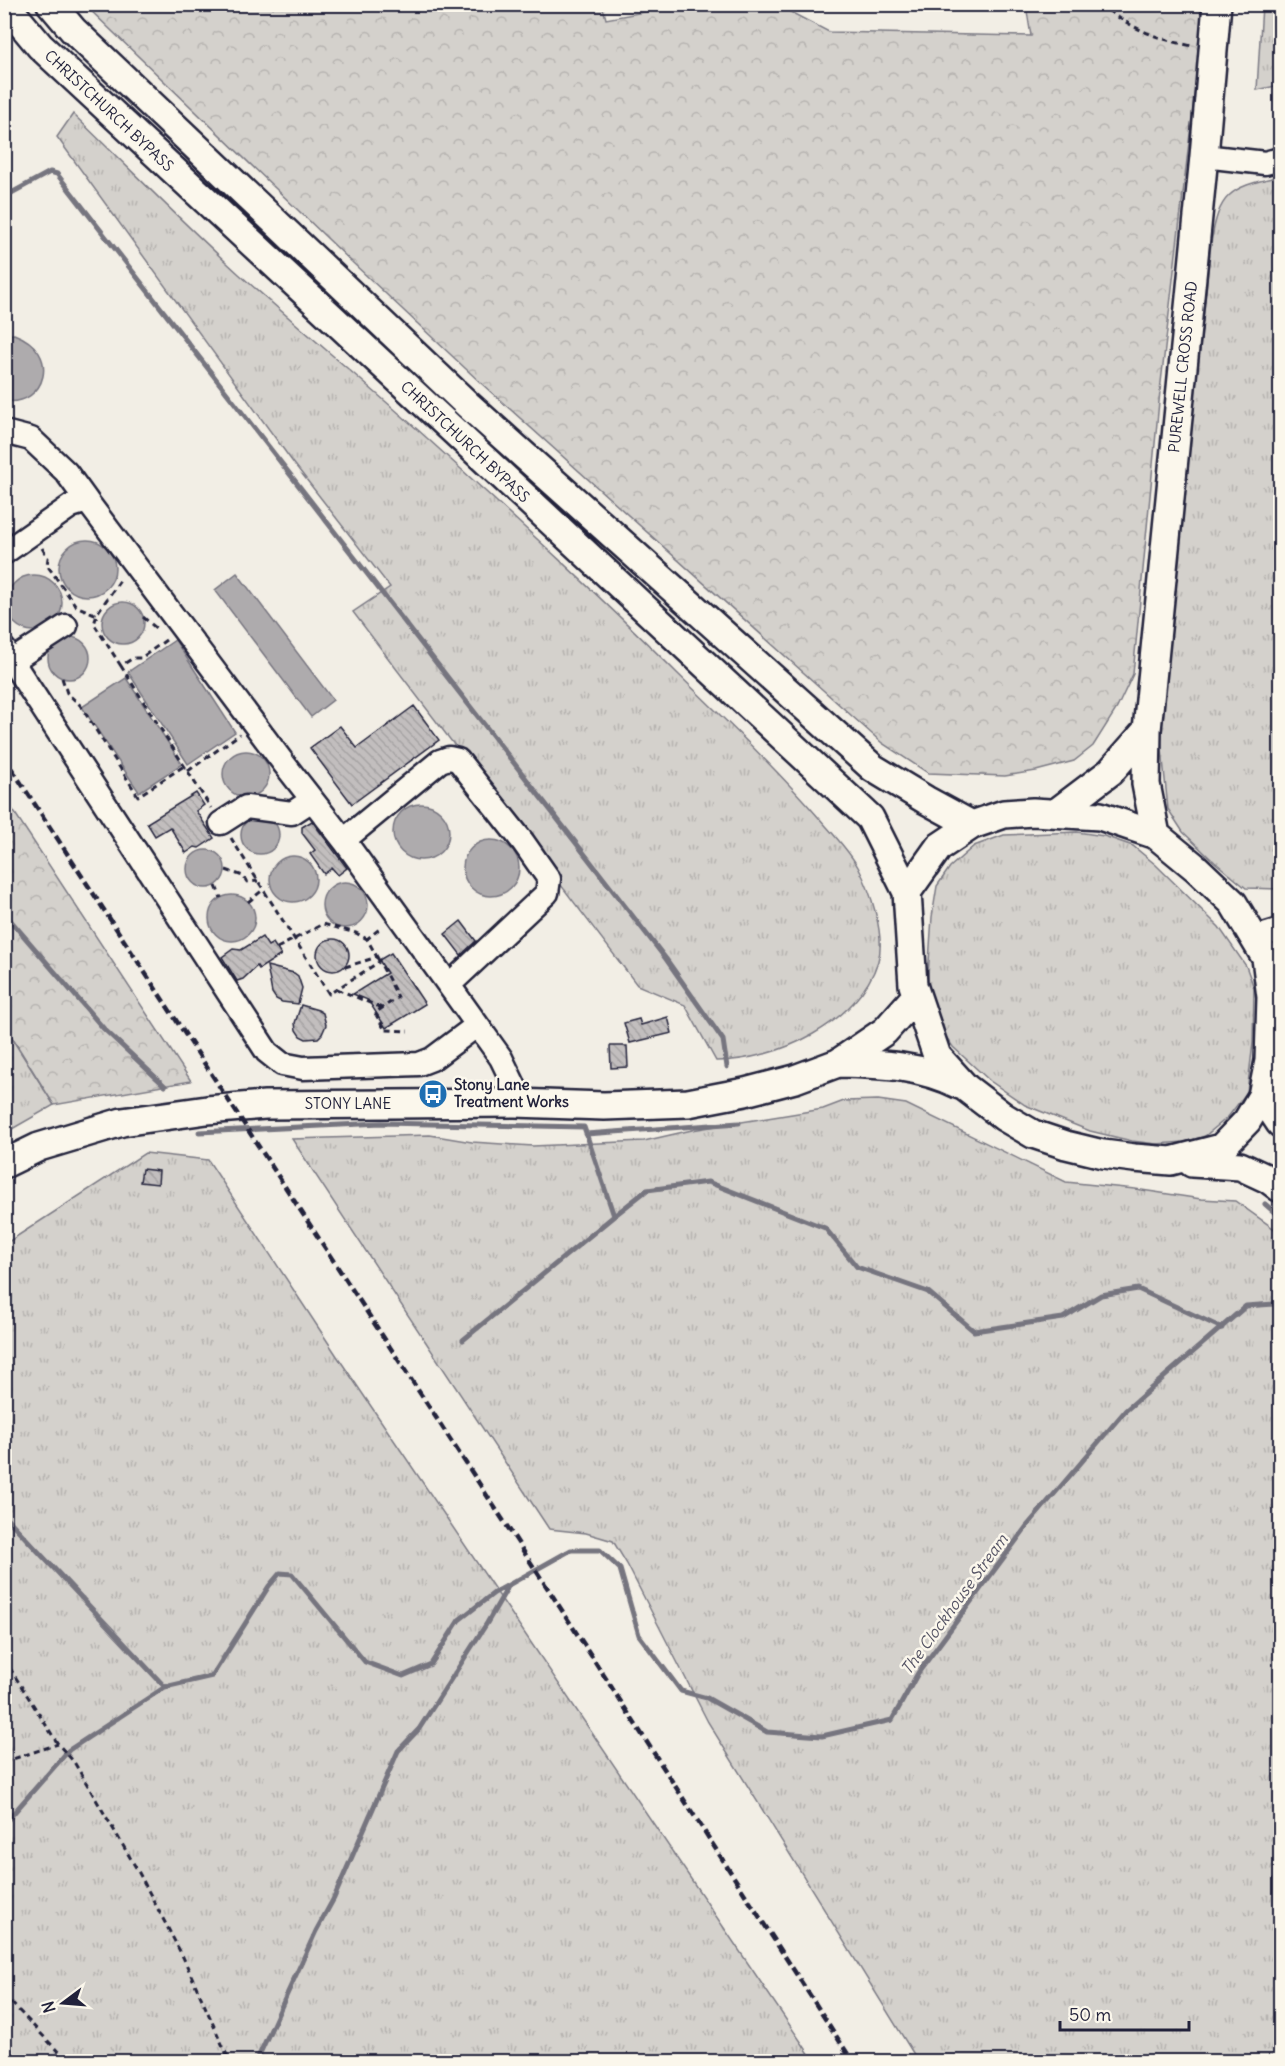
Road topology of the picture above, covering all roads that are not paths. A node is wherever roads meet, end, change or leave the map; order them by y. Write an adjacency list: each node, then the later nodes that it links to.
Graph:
1 (4, 4): 18 (main road, CHRISTCHURCH BYPASS)
2 (51, 4): 15 (main road, CHRISTCHURCH BYPASS)
3 (1217, 4): 4 (main road, PUREWELL CROSS ROAD)
4 (1204, 156): 5 (street); 11 (main road, PUREWELL CROSS ROAD)
5 (1281, 159)
6 (4, 432): 7 (street)
7 (87, 501): 8 (street); 12 (street)
8 (4, 553)
9 (66, 626): 10 (street)
10 (8, 655): 23 (street)
11 (1147, 730): 13 (main road); 16 (main road, PUREWELL CROSS ROAD)
12 (312, 800): 14 (street); 17 (street)
13 (1057, 813): 15 (main road); 16 (main road)
14 (221, 823)
15 (972, 825): 18 (main road)
16 (1156, 835): 20 (main road)
17 (344, 840): 21 (street); 21 (street)
18 (907, 892): 22 (main road)
19 (1281, 930): 20 (street)
20 (1254, 938): 26 (main road)
21 (449, 985): 23 (street)
22 (916, 996): 24 (main road, STONY LANE); 25 (main road)
23 (476, 1026): 27 (street)
24 (838, 1063): 25 (main road, STONY LANE); 27 (main road, STONY LANE)
25 (966, 1088): 29 (main road)
26 (1262, 1096): 28 (main road); 29 (main road)
27 (515, 1103): 30 (main road, STONY LANE)
28 (1281, 1123)
29 (1171, 1161): 31 (main road)
30 (4, 1164)
31 (1281, 1188)

